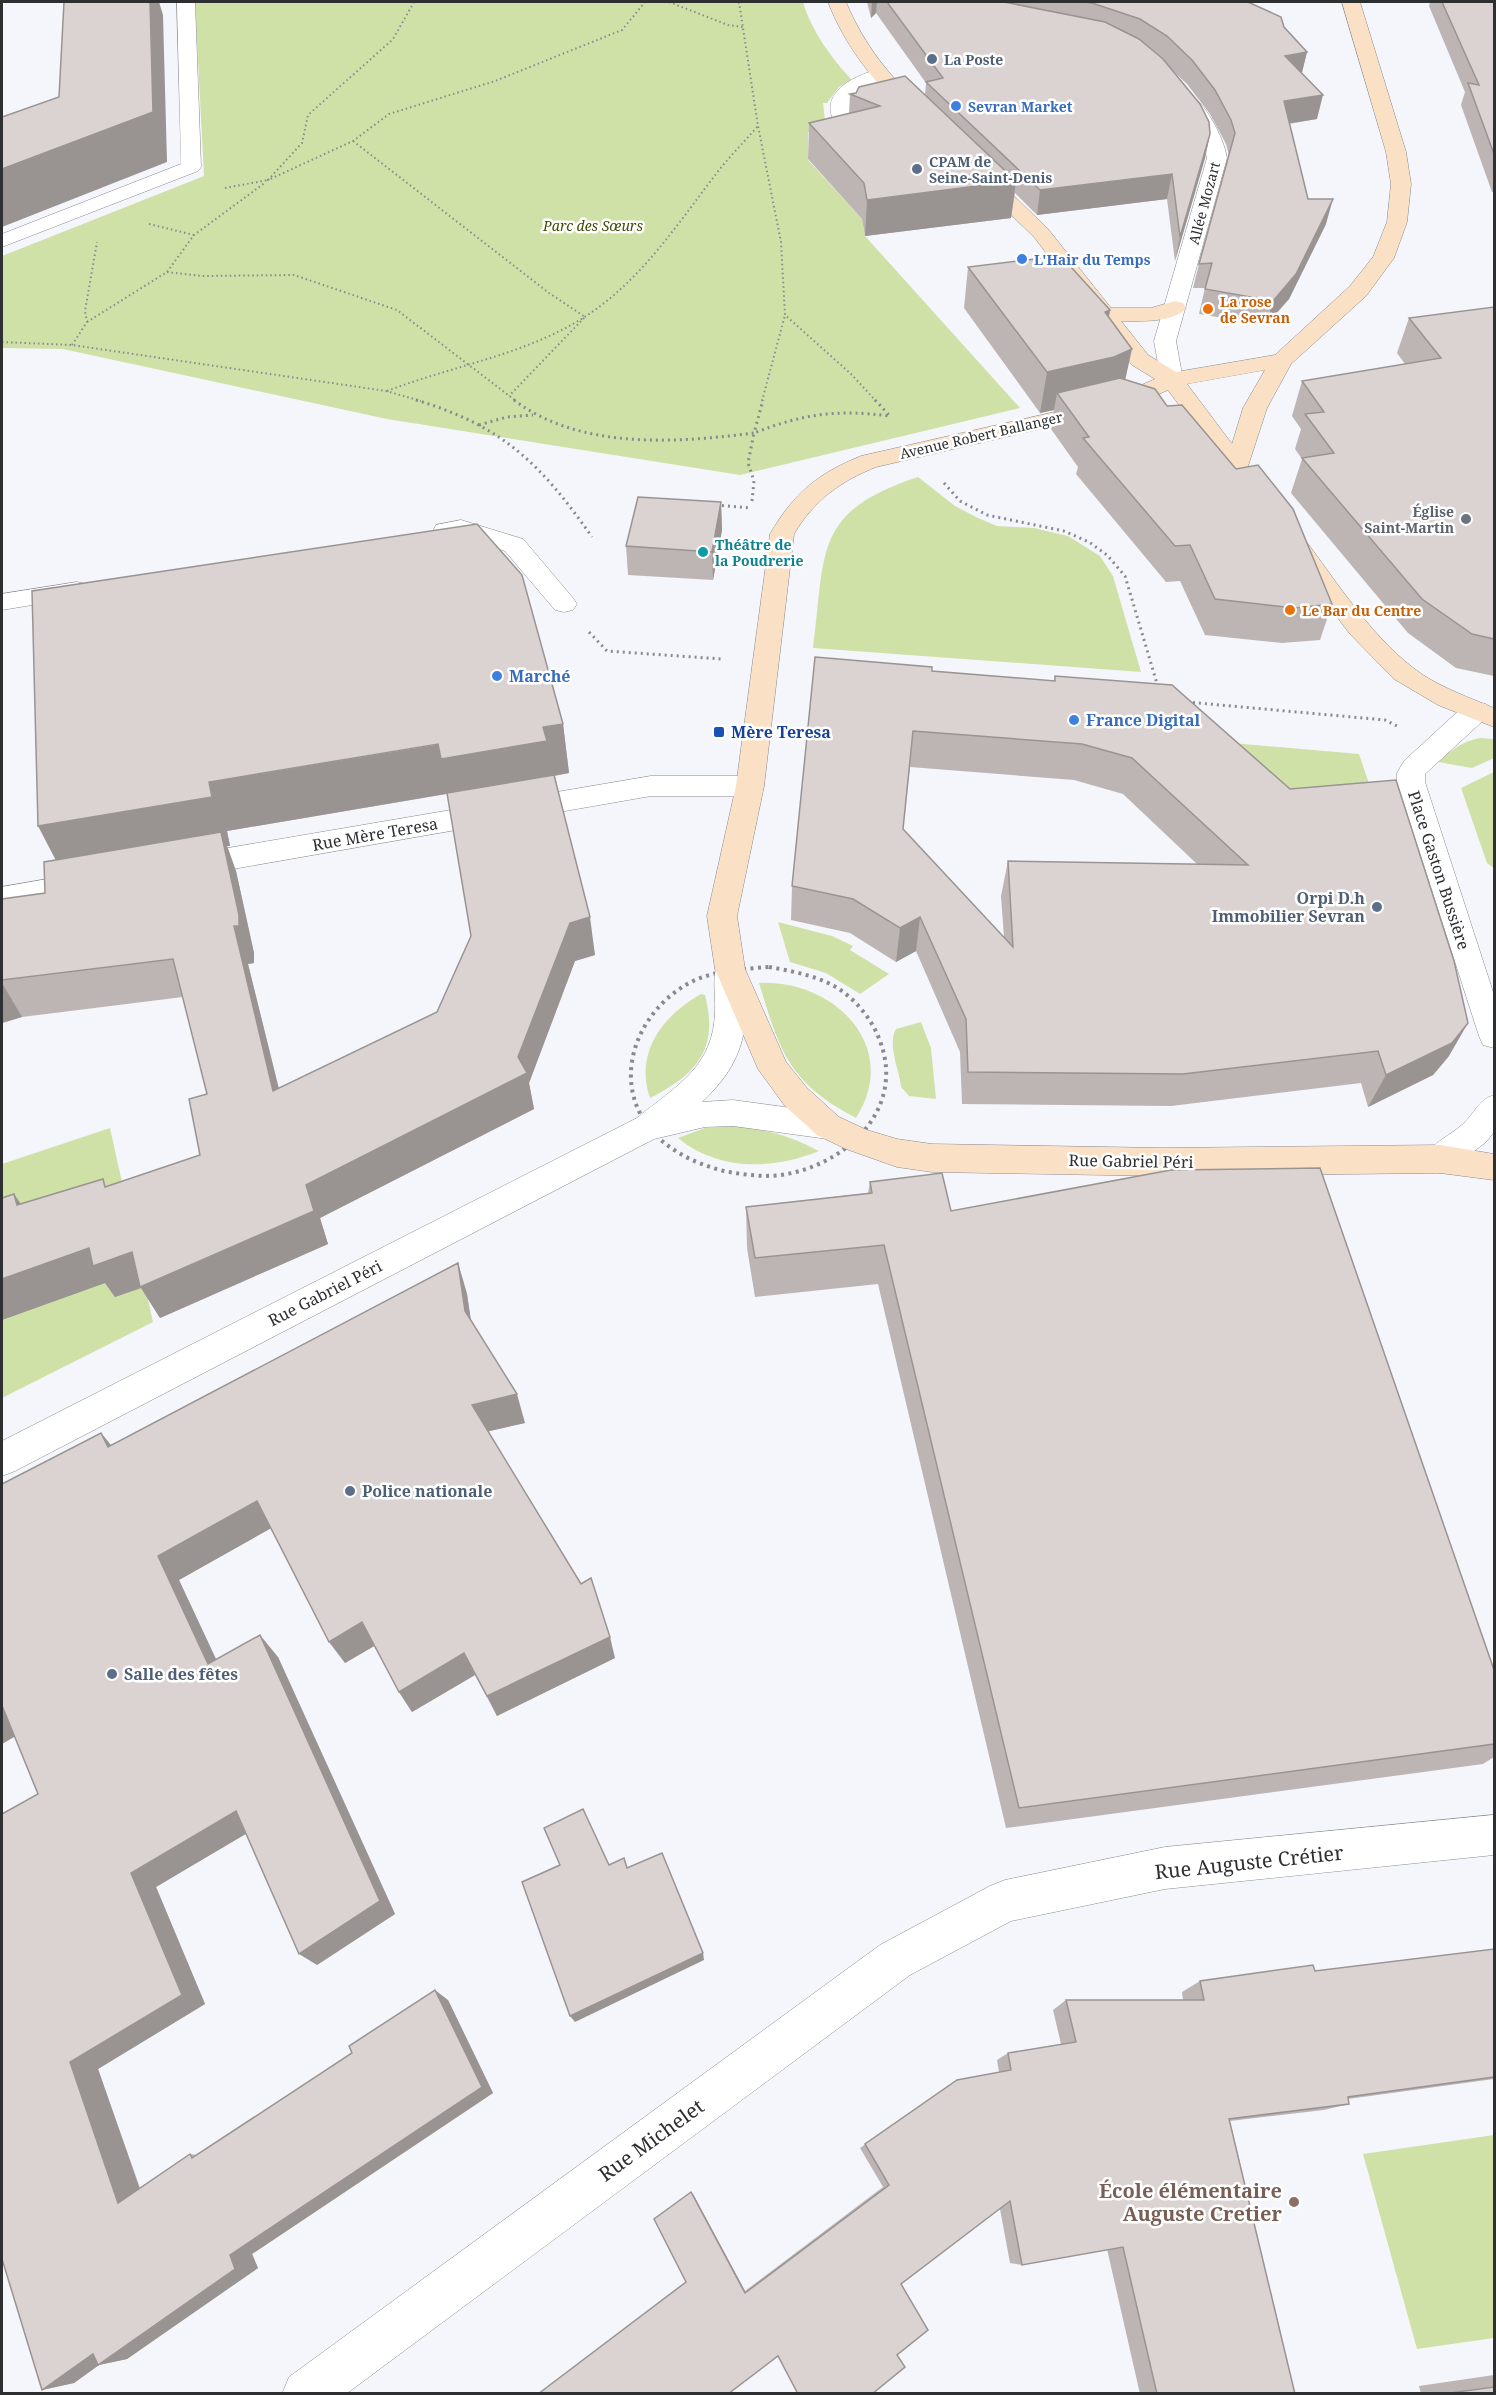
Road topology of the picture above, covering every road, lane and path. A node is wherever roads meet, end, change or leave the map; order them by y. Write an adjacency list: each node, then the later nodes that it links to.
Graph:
1 (186, 2): 18 (street)
2 (414, 2): 16 (path)
3 (645, 2): 14 (path)
4 (669, 2): 8 (path)
5 (739, 2): 8 (path)
6 (837, 2): 9 (main road)
7 (1351, 2): 27 (main road)
8 (744, 27): 13 (path)
9 (879, 75): 11 (street); 12 (main road)
10 (1174, 85): 20 (street, Allée Mozart)
11 (845, 124)
12 (929, 124)
13 (758, 126): 22 (path); 23 (path)
14 (353, 141): 16 (path); 23 (path)
15 (963, 158): 21 (main road)
16 (268, 180): 19 (path)
17 (99, 235): 24 (path)
18 (2, 242)
19 (167, 272): 24 (path); 28 (path)
20 (1174, 308): 21 (main road); 29 (street, Allée Mozart)
21 (1103, 314): 29 (main road)
22 (785, 315): 37 (path); 37 (path)
23 (585, 317): 28 (path); 31 (path)
24 (87, 322): 26 (path)
25 (2, 342): 26 (path)
26 (72, 345): 30 (path)
27 (1282, 360): 29 (main road, Avenue Robert Ballanger); 39 (main road)
28 (469, 365): 30 (path); 31 (path)
29 (1172, 380): 32 (main road, Avenue Robert Ballanger); 39 (main road)
30 (386, 391): 35 (path)
31 (509, 396): 34 (path)
32 (1114, 405): 33 (main road); 38 (main road, Avenue Robert Ballanger)
33 (1145, 414)
34 (534, 415): 35 (path); 37 (path)
35 (479, 425): 44 (path)
36 (1180, 425): 39 (main road)
37 (754, 433): 41 (path)
38 (919, 448): 48 (main road, Avenue Robert Ballanger); 49 (path)
39 (1236, 467): 51 (main road)
40 (708, 504): 41 (path)
41 (752, 508): 42 (path)
42 (750, 519)
43 (419, 535): 47 (street)
44 (591, 537)
45 (95, 587): 46 (street)
46 (2, 602)
47 (564, 604): 48 (path)
48 (765, 663): 53 (main road, Avenue Robert Ballanger)
49 (1158, 688)
50 (1185, 701): 52 (path)
51 (1485, 715): 52 (street, Place Gaston Bussière)
52 (1437, 746): 59 (street, Place Gaston Bussière)
53 (750, 786): 54 (street, Rue Mère Teresa); 57 (main road, Avenue Robert Ballanger)
54 (167, 870)
55 (120, 878): 56 (street)
56 (2, 898)
57 (730, 969): 58 (main road, Avenue Robert Ballanger); 61 (street, Rue Gabriel Péri)
58 (749, 1013): 62 (main road, Rue Gabriel Péri)
59 (1494, 1036)
60 (1494, 1108): 63 (street)
61 (648, 1126): 62 (street, Rue Gabriel Péri); 65 (street, Rue Gabriel Péri)
62 (828, 1126): 63 (main road, Rue Gabriel Péri)
63 (1440, 1159): 64 (main road, Rue Gabriel Péri)
64 (1494, 1167)
65 (2, 1459)
66 (1494, 1835): 67 (street, Rue Auguste Crétier)
67 (1005, 1901): 68 (street, Rue Michelet)
68 (306, 2394)

